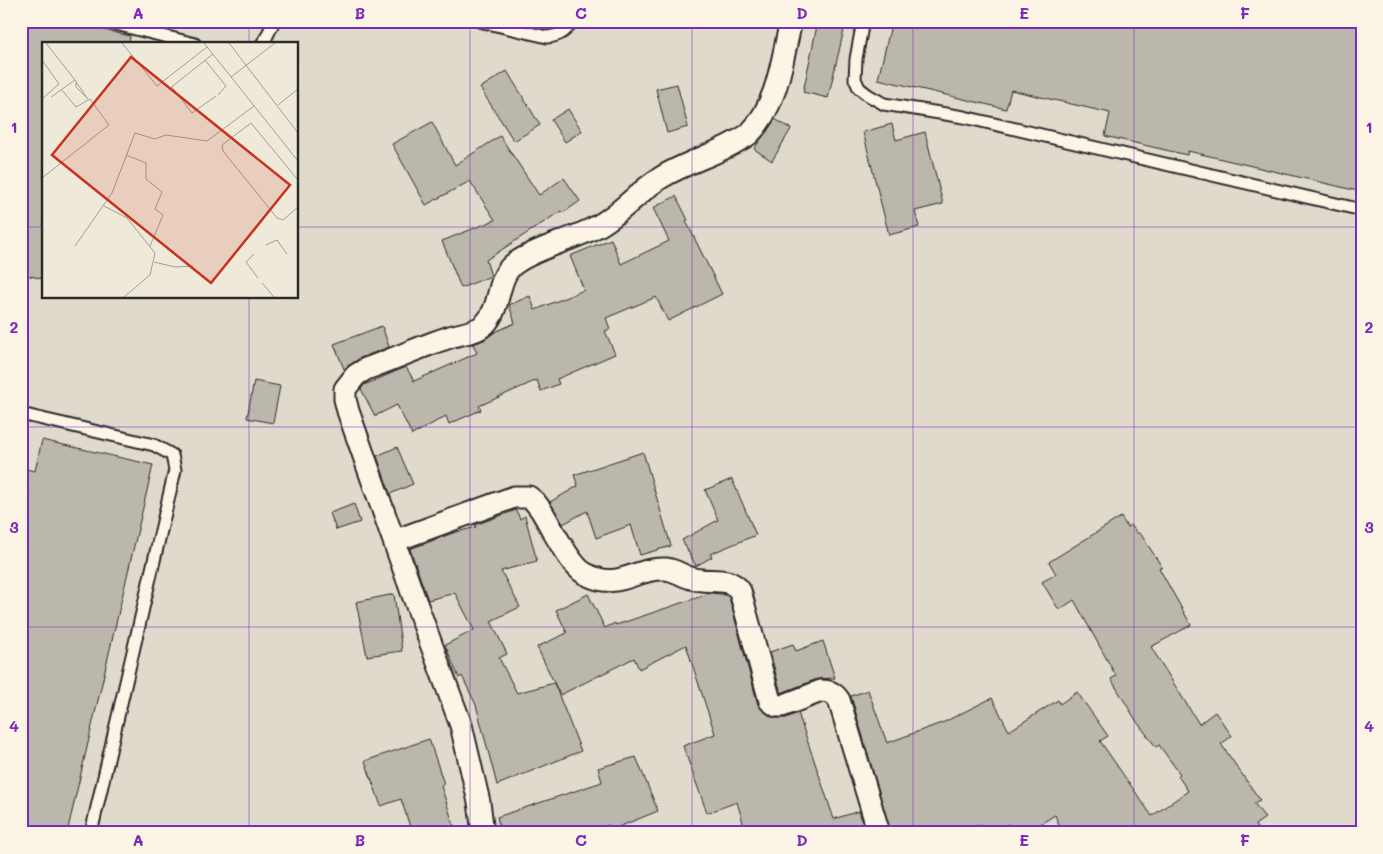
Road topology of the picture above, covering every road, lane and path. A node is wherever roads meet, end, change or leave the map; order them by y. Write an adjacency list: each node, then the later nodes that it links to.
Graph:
1 (104, 21): 7 (lane)
2 (274, 21): 8 (lane)
3 (479, 21): 4 (lane)
4 (572, 21)
5 (791, 21): 11 (street)
6 (863, 21): 9 (lane)
7 (187, 42)
8 (263, 42)
9 (1362, 210)
10 (21, 414): 12 (lane)
11 (394, 542): 13 (street); 14 (street)
12 (91, 833)
13 (483, 833)
14 (880, 833)

